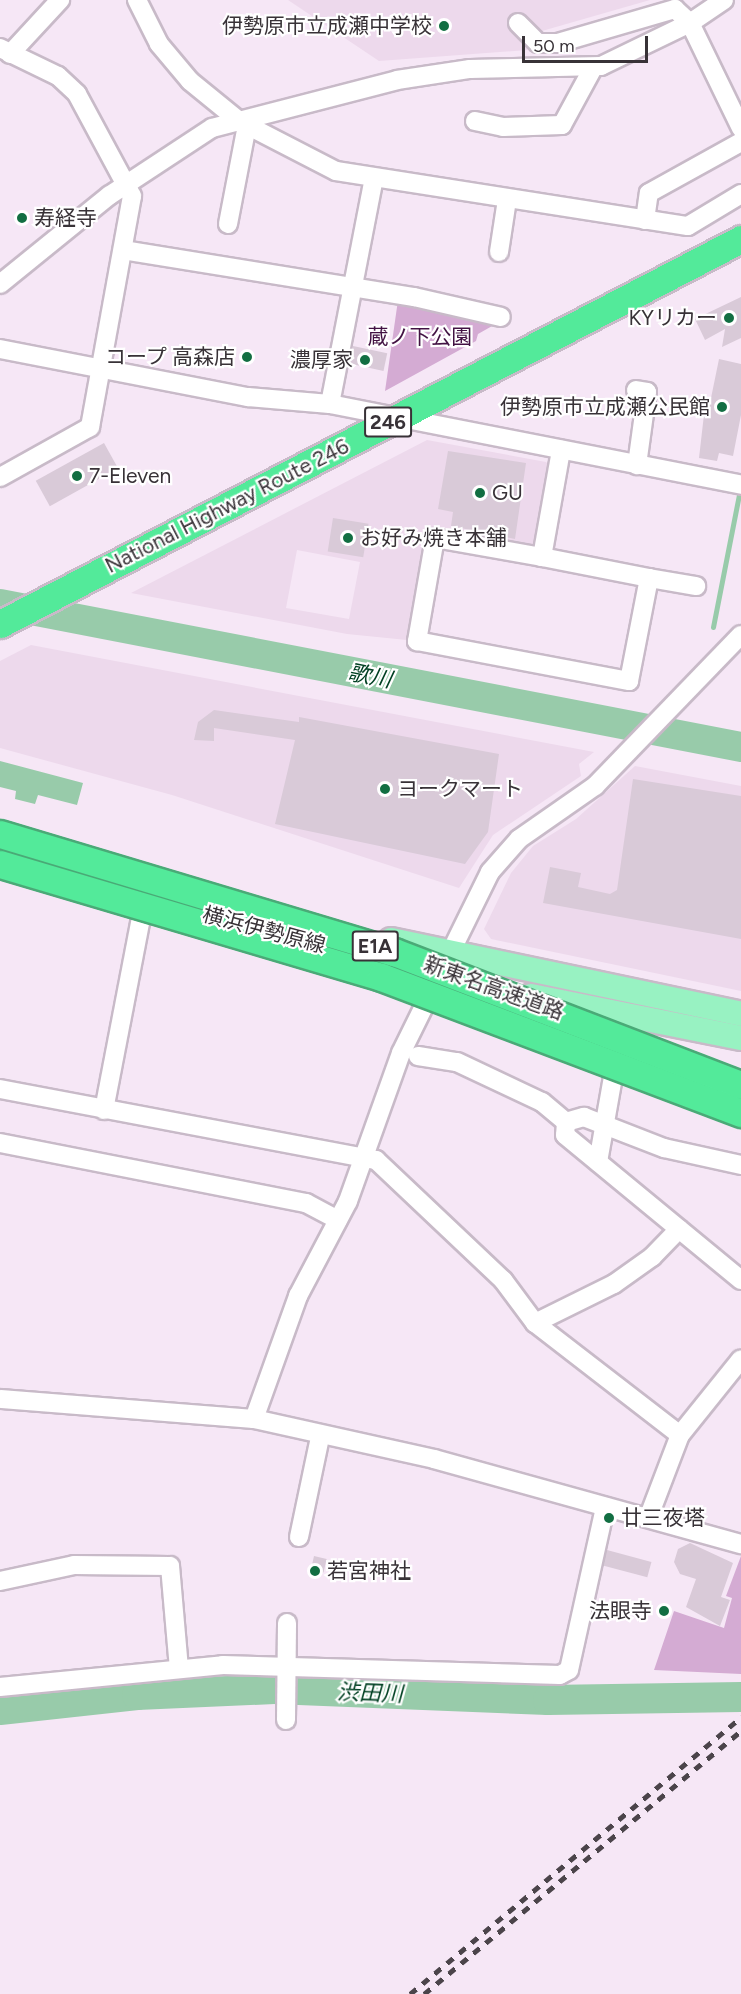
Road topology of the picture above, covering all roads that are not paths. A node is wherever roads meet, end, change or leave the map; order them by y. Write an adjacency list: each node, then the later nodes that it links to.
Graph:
1 (60, 0): 6 (street)
2 (137, 0): 9 (street)
3 (724, 0): 5 (street)
4 (518, 23): 5 (street)
5 (690, 23): 7 (street); 10 (street)
6 (5, 51): 13 (street)
7 (593, 68): 8 (street); 9 (street)
8 (475, 121)
9 (243, 123): 12 (street); 13 (street); 17 (street)
10 (741, 128)
11 (741, 142): 16 (street)
12 (374, 178): 15 (street); 22 (street)
13 (126, 184): 19 (street); 21 (street)
14 (741, 194): 16 (street)
15 (507, 200): 16 (street); 20 (street)
16 (645, 220)
17 (228, 224)
18 (741, 239): 28 (highway, National Highway Route 246 / 246)
19 (123, 250): 22 (street); 25 (street)
20 (499, 252)
21 (0, 284)
22 (353, 287): 23 (street); 27 (street)
23 (501, 317)
24 (0, 349): 25 (street)
25 (101, 369): 27 (street); 31 (street)
26 (647, 392): 30 (street)
27 (330, 404): 28 (street)
28 (397, 417): 29 (street); 36 (highway, National Highway Route 246 / 246)
29 (561, 450): 30 (street); 33 (street)
30 (637, 465): 32 (street)
31 (0, 477)
32 (741, 485)
33 (542, 557): 34 (street); 34 (street)
34 (649, 578): 35 (street)
35 (696, 586)
36 (0, 624)
37 (741, 634): 42 (street)
38 (0, 835): 42 (main road, 横浜伊勢原線); 48 (highway, 新東名高速道路 / E1A, bridge)
39 (0, 857): 41 (main road, 横浜伊勢原線)
40 (0, 864): 51 (highway, 新東名高速道路 / E1A, bridge)
41 (145, 898): 43 (main road, 横浜伊勢原線); 50 (street)
42 (448, 955): 43 (street); 44 (main road, 横浜伊勢原線)
43 (437, 977): 45 (main road, 横浜伊勢原線); 55 (street)
44 (741, 1014)
45 (625, 1015): 46 (main road, 横浜伊勢原線); 53 (street)
46 (741, 1038)
47 (418, 1056): 52 (street)
48 (741, 1085)
49 (0, 1089): 50 (street)
50 (104, 1110): 55 (street)
51 (741, 1113)
52 (566, 1122): 53 (street); 56 (street)
53 (604, 1125): 56 (street); 57 (street)
54 (0, 1143): 58 (street)
55 (363, 1156): 58 (street); 61 (street)
56 (598, 1162): 59 (street)
57 (741, 1165)
58 (338, 1220): 64 (street)
59 (679, 1229): 60 (street); 61 (street)
60 (741, 1280)
61 (535, 1323): 65 (street)
62 (741, 1359): 65 (street)
63 (0, 1399): 64 (street)
64 (254, 1419): 66 (street)
65 (680, 1435): 68 (street)
66 (320, 1437): 67 (street); 69 (street)
67 (605, 1507): 68 (street); 74 (street)
68 (650, 1516): 70 (street)
69 (299, 1537)
70 (741, 1544)
71 (1, 1578): 73 (street)
72 (287, 1623): 74 (street)
73 (179, 1668): 74 (street); 75 (street)
74 (285, 1669): 76 (street)
75 (0, 1687)
76 (286, 1720)

